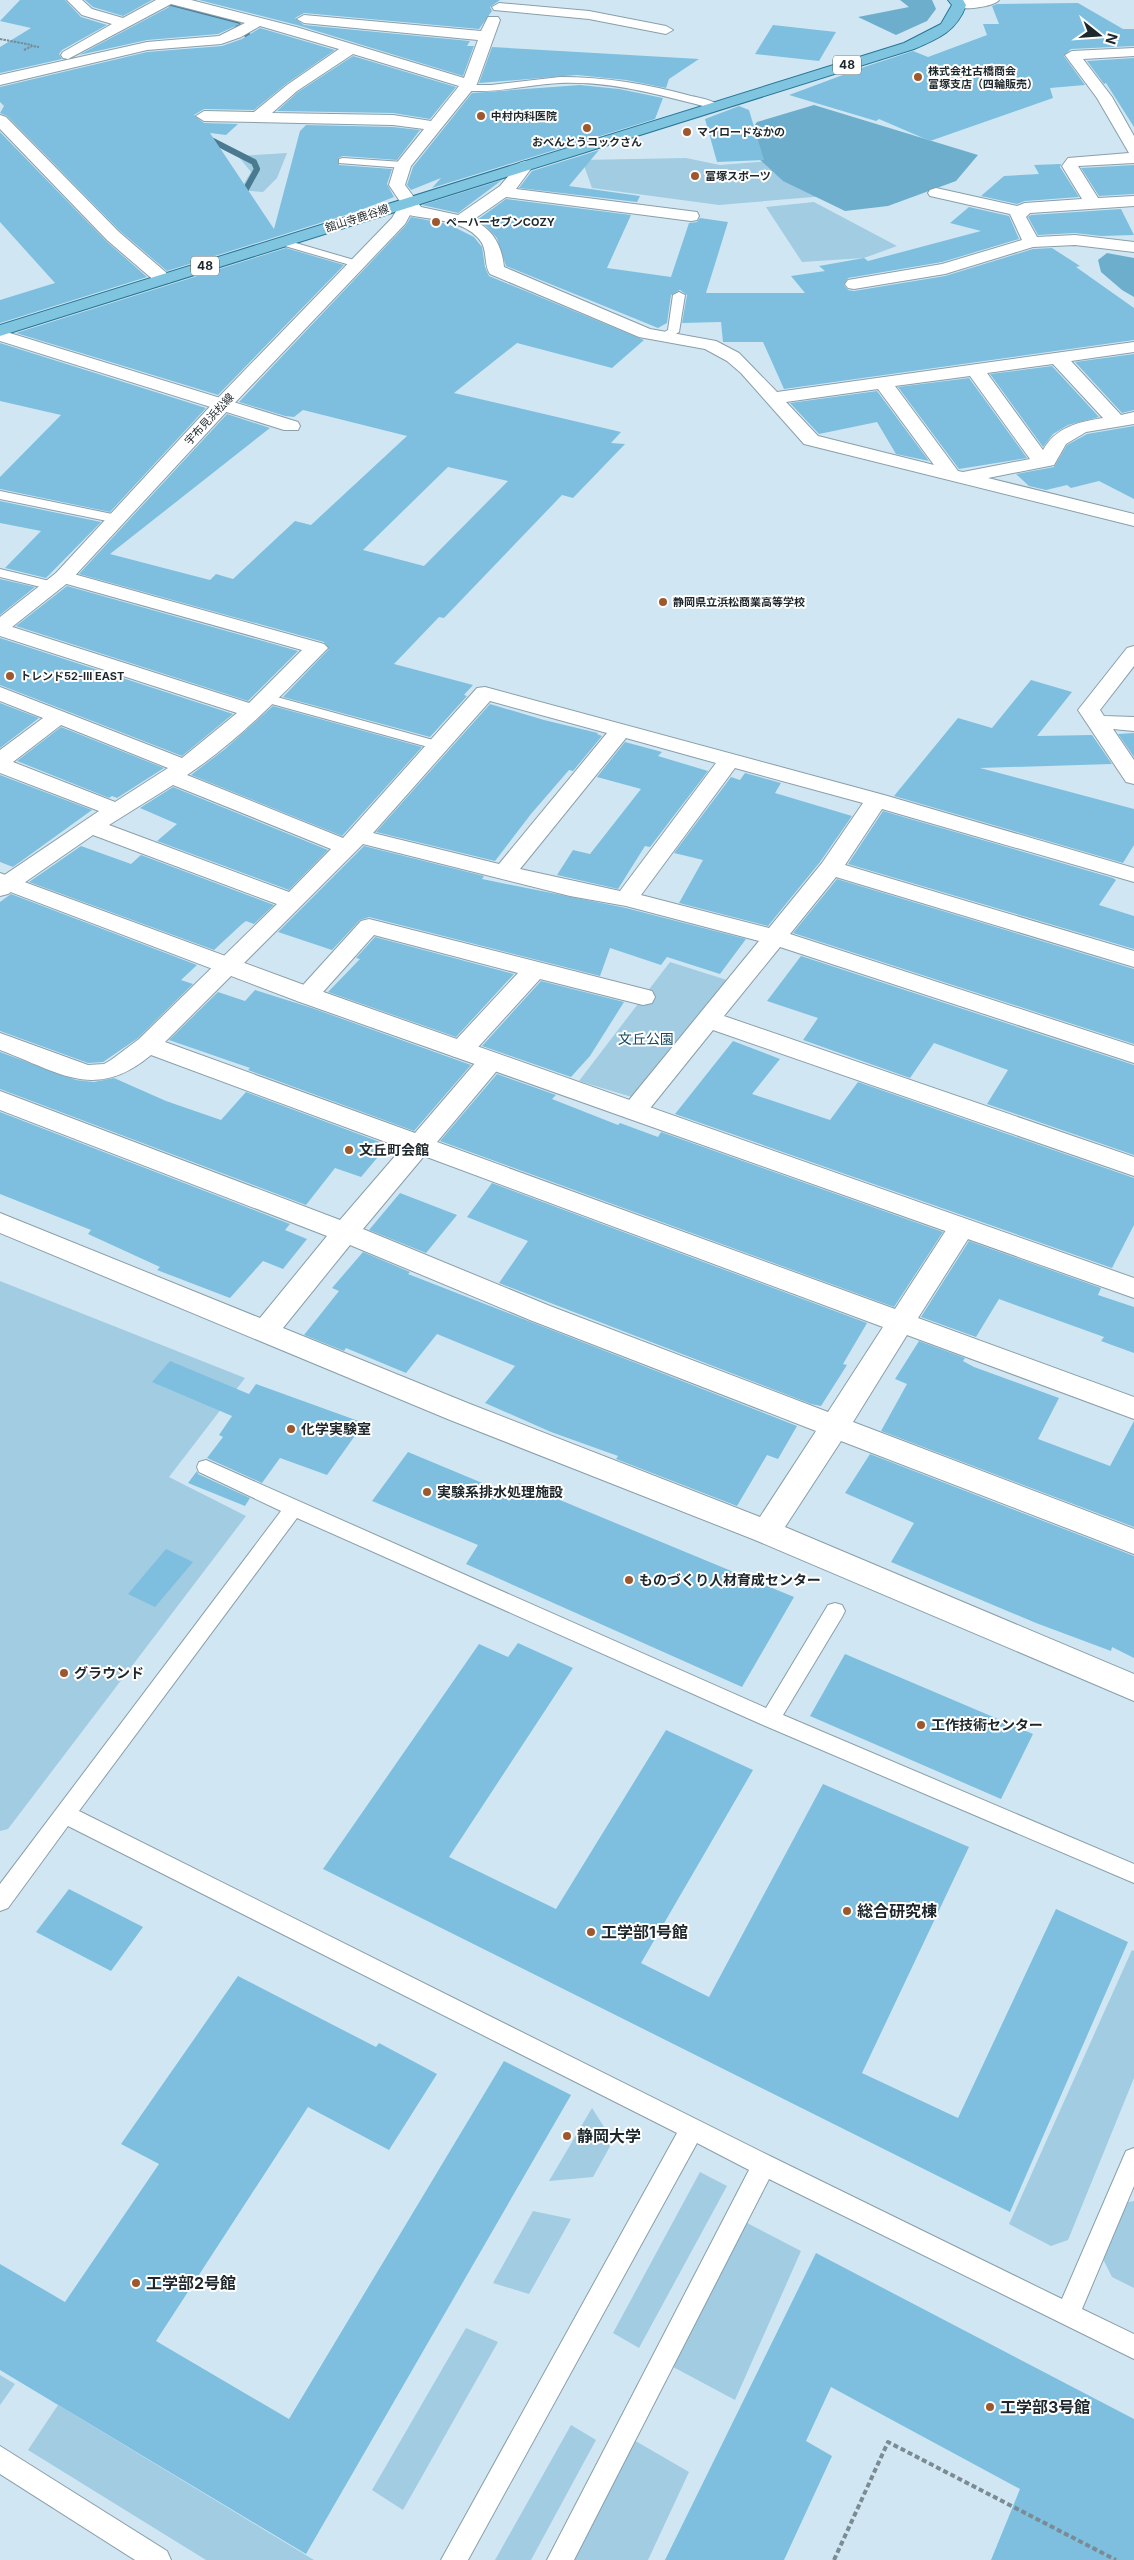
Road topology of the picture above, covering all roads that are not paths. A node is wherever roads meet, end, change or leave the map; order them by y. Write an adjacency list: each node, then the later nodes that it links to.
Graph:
1 (74, 0): 7 (street)
2 (174, 0): 8 (street)
3 (992, 0): 6 (street)
4 (164, 2): 7 (street)
5 (495, 2): 10 (street); 11 (street)
6 (957, 2): 17 (main road, 48)
7 (123, 24): 14 (street)
8 (254, 24): 9 (street); 14 (street)
9 (291, 30): 11 (street); 12 (street)
10 (666, 30)
11 (486, 36): 16 (street)
12 (351, 48): 16 (street); 19 (street)
13 (1134, 52): 22 (street)
14 (47, 69): 15 (street)
15 (0, 80)
16 (468, 86): 17 (lane); 21 (street)
17 (715, 106): 26 (main road, 舘山寺鹿谷線 / 48)
18 (204, 116): 19 (street)
19 (257, 118): 21 (street)
20 (0, 120): 39 (street)
21 (436, 126): 25 (street)
22 (1134, 150)
23 (1134, 158): 31 (street)
24 (344, 161): 25 (lane)
25 (403, 165): 30 (street)
26 (525, 166): 27 (street); 30 (main road, 舘山寺鹿谷線 / 48)
27 (503, 192): 33 (street); 34 (street)
28 (936, 193): 32 (street)
29 (1134, 201): 31 (street)
30 (409, 202): 34 (street); 35 (main road, 舘山寺鹿谷線 / 48); 38 (street, 宇布見浜松線)
31 (1093, 204): 32 (street)
32 (1021, 212): 36 (street)
33 (691, 216)
34 (462, 220): 44 (street)
35 (282, 242): 38 (lane); 39 (main road, 舘山寺鹿谷線 / 48)
36 (1032, 242): 37 (street); 40 (street)
37 (1134, 247)
38 (357, 264): 50 (street, 宇布見浜松線)
39 (163, 279): 42 (main road, 舘山寺鹿谷線 / 48)
40 (854, 284)
41 (679, 295): 44 (lane)
42 (0, 331)
43 (0, 335): 50 (street)
44 (665, 336): 49 (street)
45 (1134, 348): 46 (street)
46 (1057, 357): 47 (street); 51 (street)
47 (974, 368): 48 (street); 53 (street)
48 (882, 382): 49 (street); 54 (street)
49 (772, 398): 54 (street)
50 (222, 405): 52 (street); 56 (street, 宇布見浜松線)
51 (1125, 420): 53 (street)
52 (291, 426)
53 (1042, 462): 54 (street)
54 (956, 477): 57 (street)
55 (0, 495): 56 (lane)
56 (117, 519): 59 (street, 宇布見浜松線)
57 (1134, 520)
58 (0, 573): 59 (lane)
59 (58, 582): 60 (street, 宇布見浜松線); 63 (street)
60 (0, 628): 63 (street)
61 (1134, 652): 65 (street)
62 (0, 693): 64 (street)
63 (259, 704): 68 (lane); 72 (street)
64 (60, 716): 69 (street); 72 (street)
65 (1098, 722): 66 (street); 73 (street)
66 (1134, 724)
67 (620, 731): 68 (street); 70 (street); 79 (street)
68 (439, 746): 77 (street)
69 (0, 761)
70 (728, 761): 74 (street); 82 (street)
71 (0, 765): 75 (street)
72 (178, 771): 75 (street); 77 (street)
73 (1134, 777)
74 (876, 800): 78 (street); 80 (street)
75 (116, 810): 76 (street)
76 (90, 826): 81 (street); 83 (street)
77 (352, 841): 79 (street); 83 (street)
78 (831, 868): 84 (street); 85 (street)
79 (505, 872): 82 (street)
80 (1134, 875)
81 (3, 884): 86 (street)
82 (626, 899): 84 (street)
83 (292, 901): 86 (street)
84 (774, 937): 90 (street); 94 (street)
85 (1134, 959)
86 (228, 965): 88 (street); 92 (street)
87 (534, 970): 88 (street); 89 (street); 93 (street)
88 (306, 994): 93 (street)
89 (643, 997)
90 (709, 1020): 97 (street); 99 (street)
91 (0, 1041): 92 (street)
92 (148, 1045): 98 (street)
93 (460, 1050): 95 (street)
94 (1134, 1055)
95 (491, 1061): 97 (street); 98 (street)
96 (0, 1100): 102 (street)
97 (634, 1111): 101 (street)
98 (422, 1144): 102 (street); 104 (street)
99 (1134, 1167)
100 (0, 1222): 105 (street)
101 (962, 1228): 103 (street); 104 (street)
102 (345, 1232): 105 (street); 107 (street)
103 (1134, 1288)
104 (900, 1320): 106 (street); 107 (street)
105 (265, 1331): 110 (street)
106 (1134, 1408)
107 (836, 1427): 110 (street); 111 (street)
108 (206, 1467): 109 (lane)
109 (294, 1508): 114 (lane); 115 (lane)
110 (766, 1532): 113 (street)
111 (1134, 1542)
112 (835, 1611): 114 (lane)
113 (1134, 1688)
114 (770, 1719): 116 (lane)
115 (65, 1814): 117 (lane); 118 (lane)
116 (1134, 1874)
117 (0, 1901)
118 (692, 2129): 120 (lane); 125 (lane)
119 (1134, 2158): 121 (lane)
120 (764, 2165): 121 (lane); 126 (lane)
121 (1067, 2315): 122 (lane)
122 (1134, 2347)
123 (0, 2459): 124 (lane)
124 (158, 2560)
125 (454, 2560)
126 (560, 2560)

